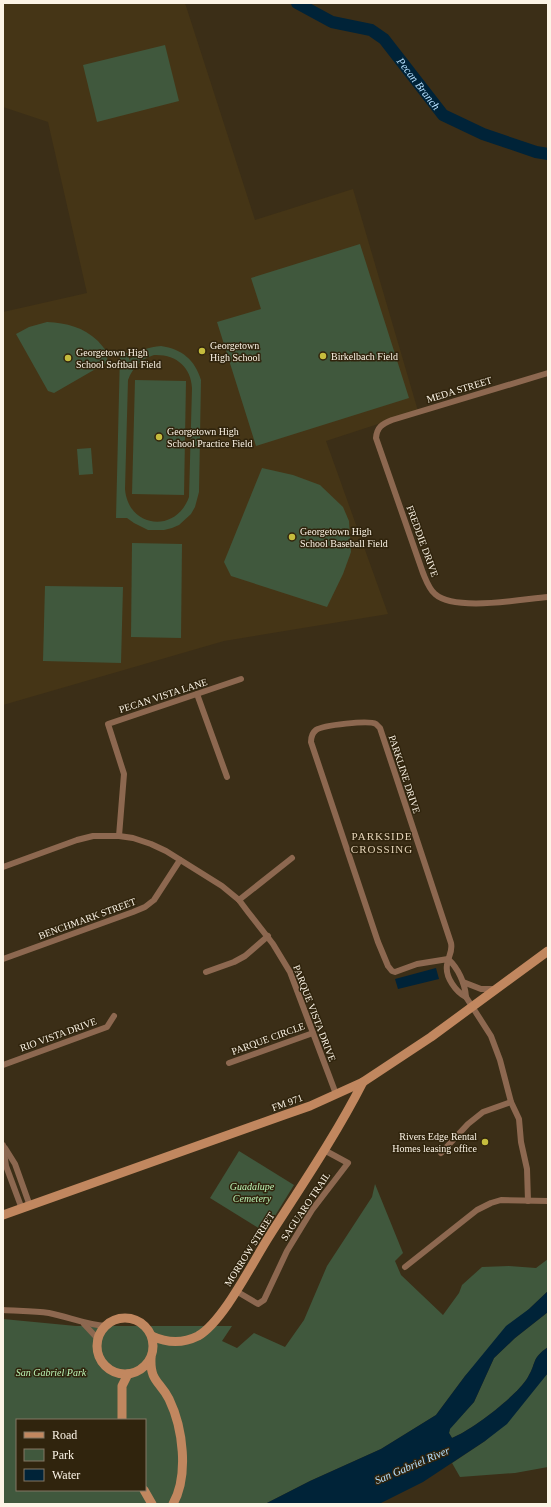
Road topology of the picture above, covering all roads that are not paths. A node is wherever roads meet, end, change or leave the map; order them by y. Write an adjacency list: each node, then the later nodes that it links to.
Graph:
1 (548, 373): 2 (street, MEDA STREET)
2 (378, 428): 3 (street, FREDDIE DRIVE)
3 (548, 597)
4 (242, 679): 5 (street, PECAN VISTA LANE)
5 (197, 694): 6 (street); 7 (street, PECAN VISTA LANE)
6 (227, 777)
7 (119, 836): 9 (street, PARQUE VISTA DRIVE); 10 (street, PARQUE VISTA DRIVE)
8 (292, 858): 11 (street)
9 (180, 860): 11 (street, PARQUE VISTA DRIVE); 14 (street, BENCHMARK STREET)
10 (3, 867)
11 (239, 900): 12 (street, PARQUE VISTA DRIVE)
12 (268, 936): 16 (street); 22 (street, PARQUE VISTA DRIVE)
13 (548, 951): 18 (street, FM 971 / FM 971)
14 (3, 959)
15 (448, 960): 15 (street, PARKLINE DRIVE); 17 (street, PARKLINE DRIVE); 19 (street, PARKLINE DRIVE)
16 (206, 972)
17 (463, 982): 18 (street); 19 (street, PARKLINE DRIVE)
18 (497, 989): 20 (street, FM 971 / FM 971)
19 (466, 997): 20 (street, PARKLINE DRIVE)
20 (472, 1007): 25 (street, FM 971 / FM 971); 27 (street, PARKLINE DRIVE)
21 (114, 1016): 24 (street, RIO VISTA DRIVE)
22 (313, 1033): 23 (street, PARQUE CIRCLE); 26 (street, PARQUE VISTA DRIVE)
23 (229, 1063)
24 (3, 1064)
25 (363, 1082): 26 (street, FM 971 / FM 971); 29 (street, MORROW STREET)
26 (336, 1094): 33 (street, FM 971 / FM 971)
27 (511, 1102): 30 (street); 31 (street, PARKLINE DRIVE)
28 (3, 1145): 33 (street)
29 (324, 1150): 36 (street, MORROW STREET); 36 (street, SAGUARO TRAIL)
30 (441, 1153)
31 (528, 1201): 32 (street); 35 (street)
32 (548, 1201)
33 (26, 1207): 34 (street, FM 971 / FM 971)
34 (3, 1215)
35 (405, 1267)
36 (236, 1291): 42 (street, MORROW STREET)
37 (3, 1310): 38 (street)
38 (84, 1324): 39 (street); 41 (street)
39 (106, 1326): 40 (street); 41 (street)
40 (152, 1336): 42 (street, MORROW STREET); 43 (street)
41 (98, 1339): 45 (street)
42 (170, 1342): 43 (street, MORROW STREET)
43 (151, 1356): 44 (street); 47 (street)
44 (138, 1371): 46 (street); 47 (street)
45 (114, 1372): 46 (street); 48 (street)
46 (128, 1374): 48 (street)
47 (152, 1375): 52 (street)
48 (122, 1386): 49 (street)
49 (122, 1419)
50 (145, 1491): 51 (street)
51 (152, 1504)
52 (173, 1504)

